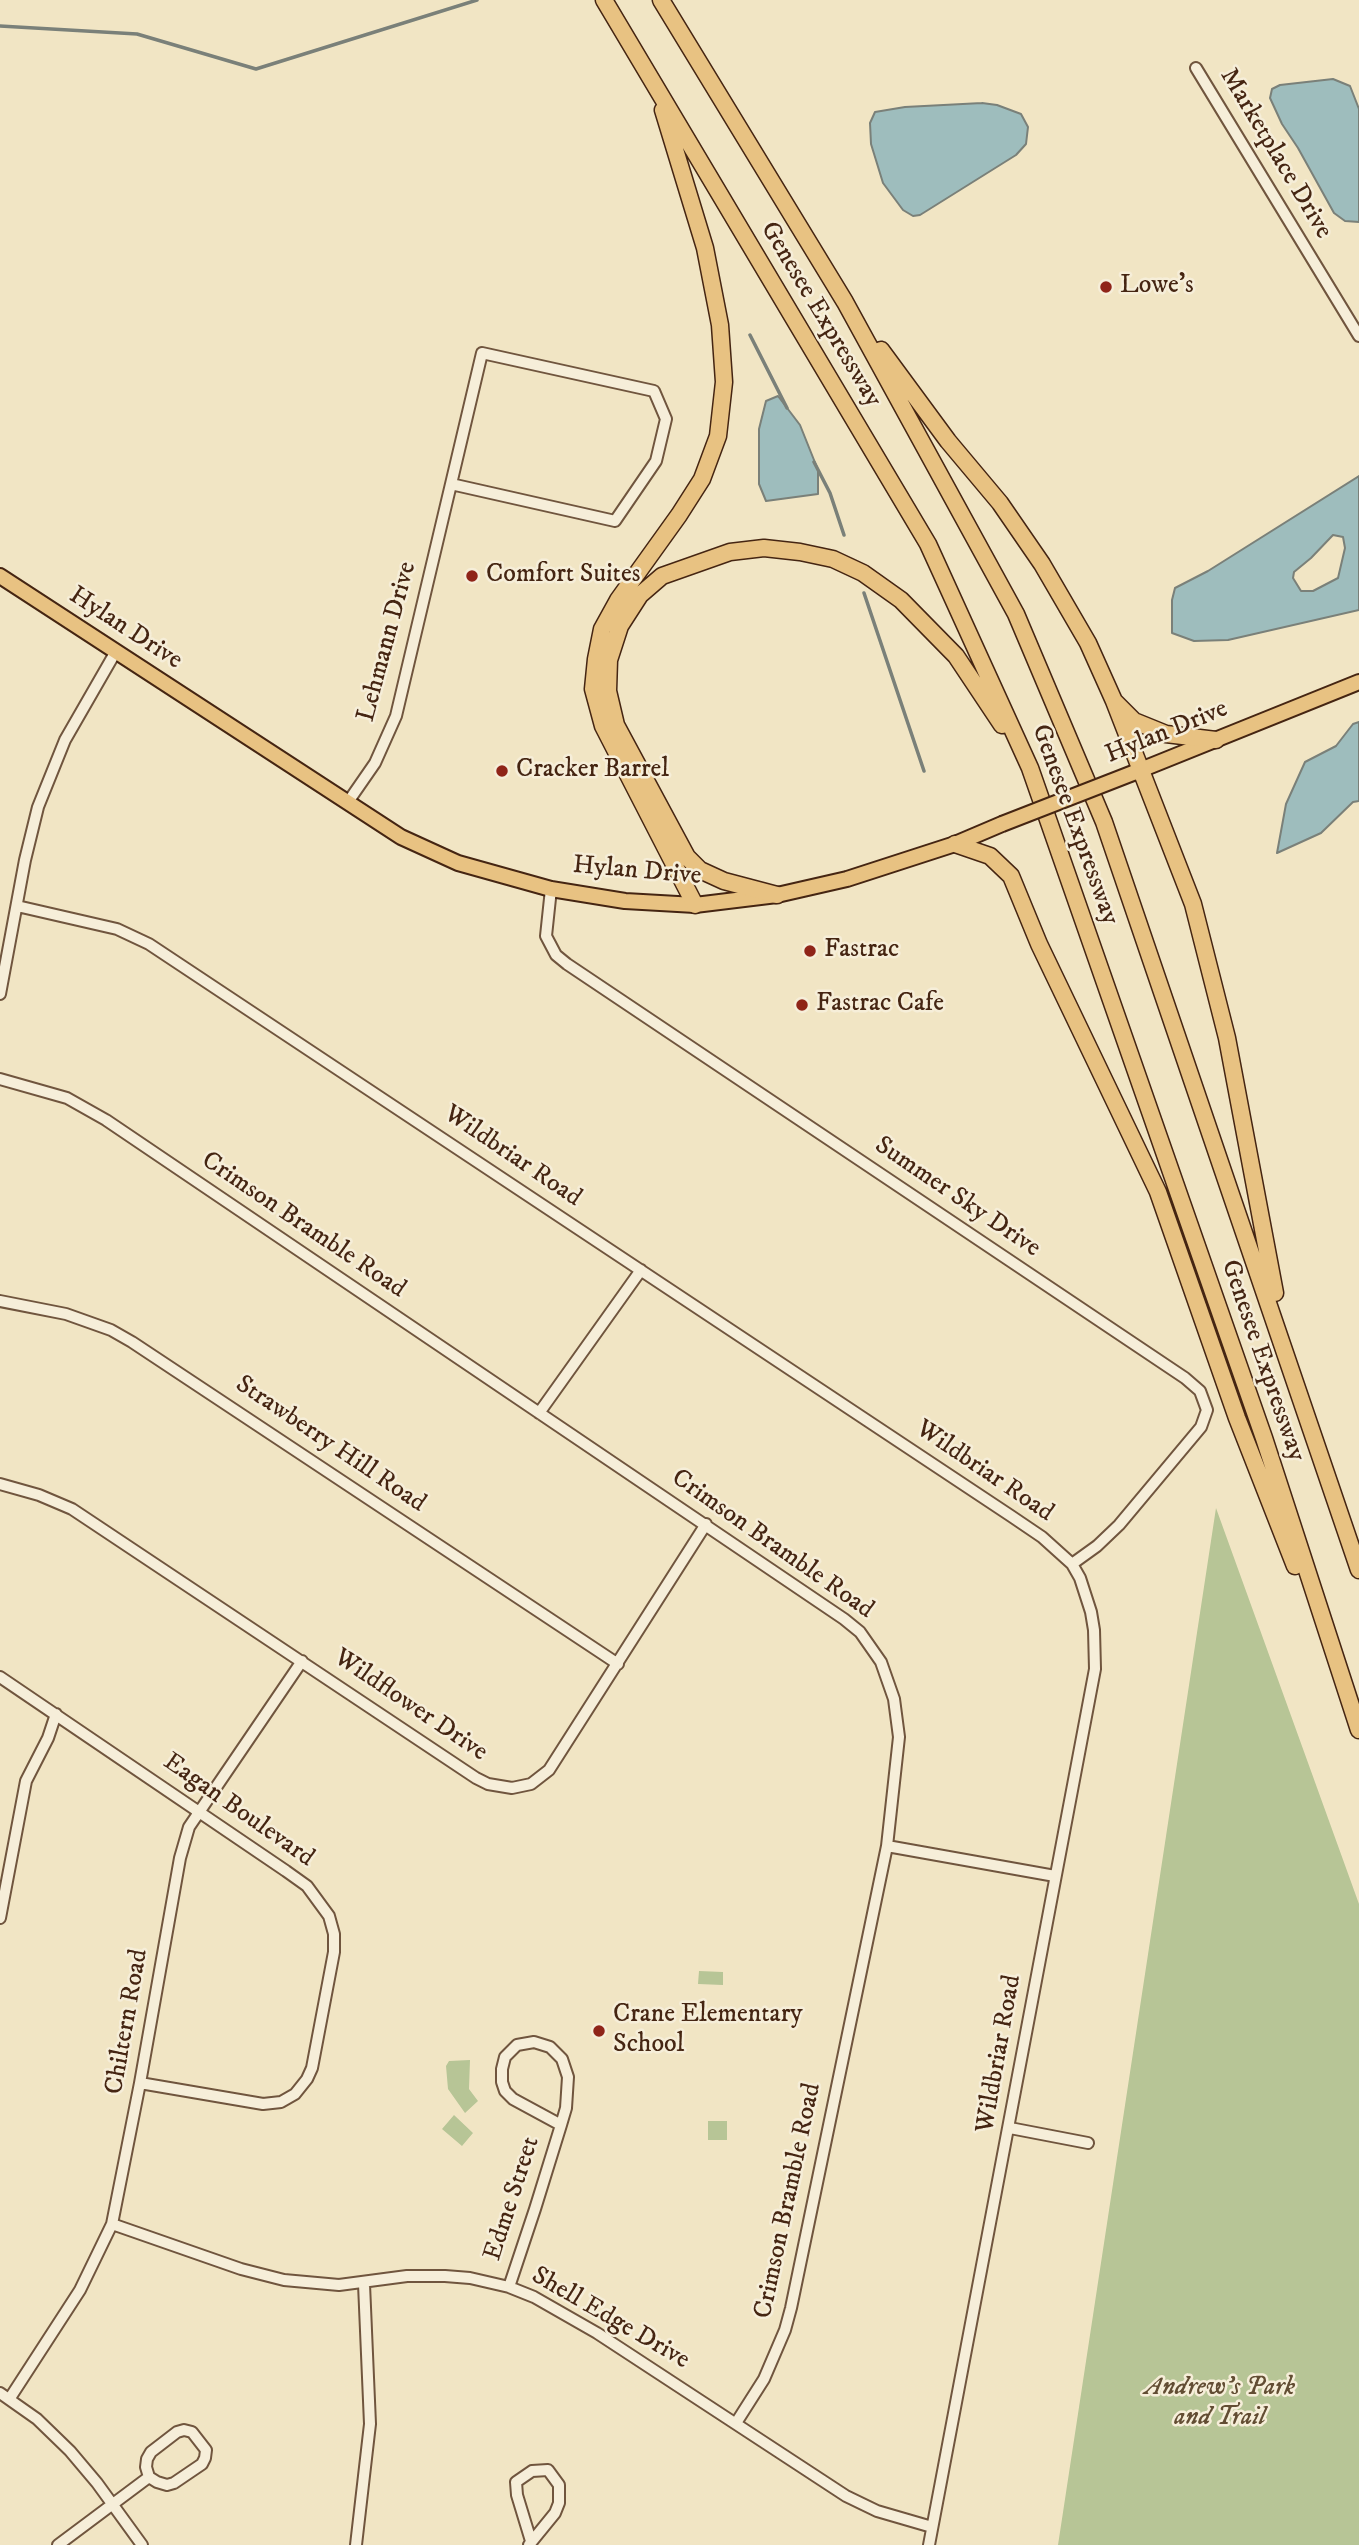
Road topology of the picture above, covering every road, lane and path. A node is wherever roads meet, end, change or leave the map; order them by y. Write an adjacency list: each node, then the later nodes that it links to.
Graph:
1 (604, 0): 4 (highway, Genesee Expressway)
2 (661, 0): 5 (highway, Genesee Expressway)
3 (1196, 68): 6 (street, Marketplace Drive)
4 (655, 84): 13 (highway, Genesee Expressway); 19 (highway)
5 (845, 302): 11 (highway); 25 (highway, Genesee Expressway)
6 (1359, 336)
7 (451, 484): 7 (street, Lehmann Drive); 15 (street, Lehmann Drive)
8 (0, 576): 9 (main road, Hylan Drive)
9 (115, 653): 15 (main road, Hylan Drive); 20 (street)
10 (1359, 682): 12 (main road, Hylan Drive)
11 (1114, 701): 12 (highway); 14 (highway)
12 (1216, 740): 14 (main road, Hylan Drive)
13 (1030, 768): 18 (highway); 35 (highway, Genesee Expressway)
14 (1137, 772): 16 (main road, Hylan Drive, bridge); 25 (highway)
15 (348, 803): 17 (main road, Hylan Drive)
16 (955, 844): 18 (main road, Hylan Drive); 35 (highway)
17 (551, 890): 19 (main road, Hylan Drive); 29 (street, Summer Sky Drive)
18 (777, 895): 19 (main road, Hylan Drive)
19 (695, 905)
20 (17, 906): 21 (street); 23 (street, Wildbriar Road)
21 (0, 995)
22 (0, 1079): 26 (street, Crimson Bramble Road)
23 (641, 1270): 26 (street); 29 (street, Wildbriar Road)
24 (0, 1301): 32 (street, Strawberry Hill Road)
25 (1285, 1347): 30 (highway, Genesee Expressway)
26 (539, 1413): 28 (street, Crimson Bramble Road)
27 (0, 1483): 31 (street, Wildflower Drive)
28 (706, 1524): 32 (street, Wildflower Drive); 37 (street, Crimson Bramble Road)
29 (1072, 1564): 38 (street, Wildbriar Road)
30 (1359, 1570)
31 (302, 1661): 32 (street, Wildflower Drive); 36 (street, Chiltern Road)
32 (618, 1664)
33 (0, 1677): 34 (street, Eagan Boulevard)
34 (56, 1714): 36 (street, Eagan Boulevard); 39 (street)
35 (1357, 1726)
36 (199, 1811): 40 (street, Chiltern Road); 40 (street, Eagan Boulevard)
37 (887, 1846): 38 (street); 48 (street, Crimson Bramble Road)
38 (1055, 1876): 42 (street, Wildbriar Road)
39 (0, 1918)
40 (140, 2083): 44 (street, Chiltern Road)
41 (561, 2124): 41 (street, Edme Street); 46 (street, Edme Street)
42 (1010, 2128): 43 (street); 51 (street, Wildbriar Road)
43 (1088, 2143)
44 (113, 2224): 45 (street, Shell Edge Drive); 47 (street, Chiltern Road)
45 (364, 2284): 46 (street, Shell Edge Drive); 55 (street)
46 (509, 2287): 48 (street, Shell Edge Drive)
47 (5, 2396): 50 (street)
48 (736, 2423): 51 (street, Shell Edge Drive)
49 (149, 2477): 49 (street); 50 (street)
50 (112, 2504): 53 (street); 54 (street)
51 (932, 2527): 56 (street, Wildbriar Road)
52 (530, 2543): 52 (street)
53 (58, 2545)
54 (142, 2545)
55 (356, 2545)
56 (929, 2545)

